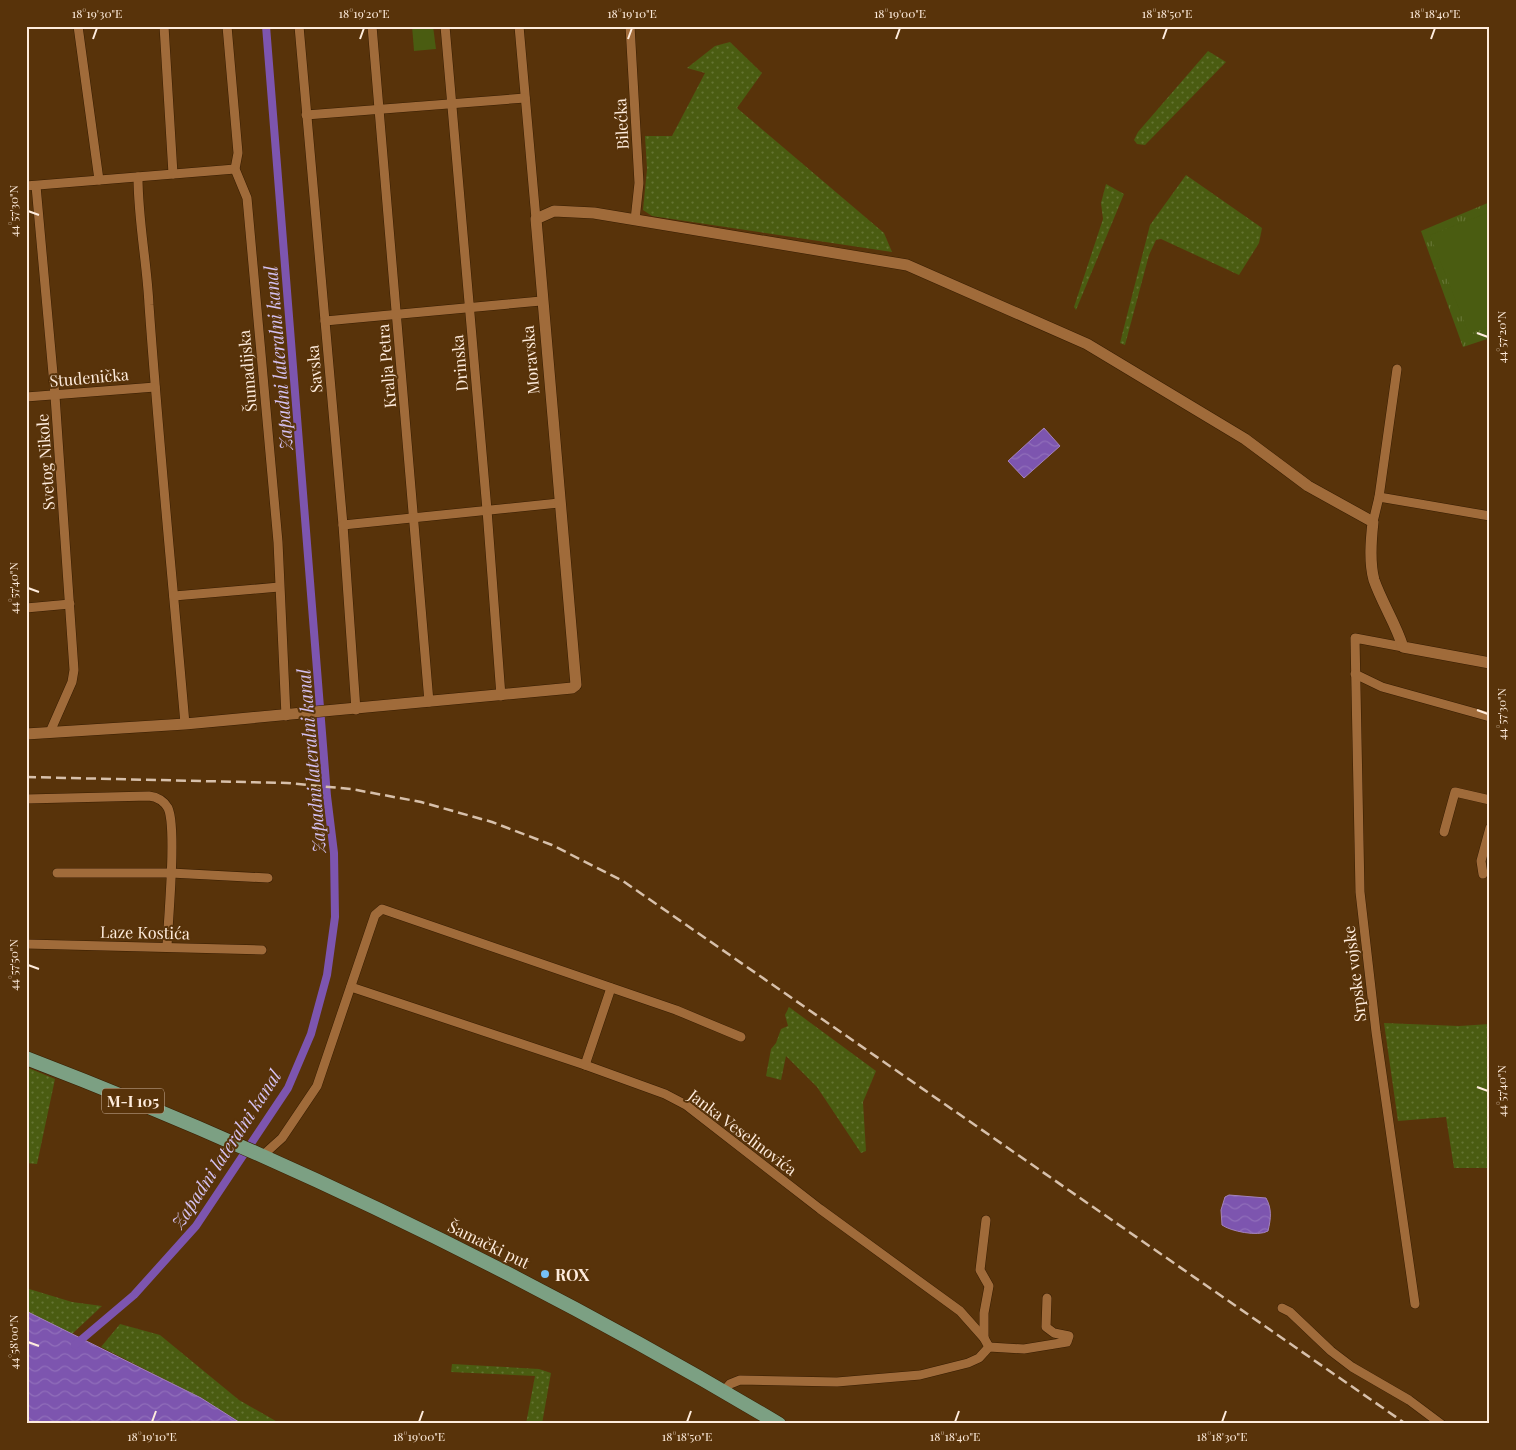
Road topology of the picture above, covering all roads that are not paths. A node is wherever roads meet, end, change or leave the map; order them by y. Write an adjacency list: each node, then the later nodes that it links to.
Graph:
1 (78, 26): 16 (street)
2 (164, 26): 14 (street)
3 (227, 26): 13 (street, Šumadijska)
4 (298, 26): 12 (street, Savska)
5 (372, 26): 11 (street, Kralja Petra)
6 (445, 26): 10 (street, Drinska)
7 (519, 26): 9 (street, Moravska)
8 (630, 26): 19 (street, Bilećka)
9 (525, 98): 10 (street); 18 (street, Moravska)
10 (452, 104): 11 (street); 21 (street, Drinska)
11 (379, 109): 12 (street); 22 (street, Kralja Petra)
12 (306, 115): 23 (street, Savska)
13 (235, 169): 14 (street); 35 (street, Šumadijska)
14 (173, 174): 15 (street)
15 (138, 177): 16 (street); 25 (street)
16 (99, 180): 17 (street)
17 (31, 186): 26 (street, Svetog Nikole)
18 (536, 219): 19 (street); 20 (street, Moravska)
19 (636, 220): 33 (street)
20 (541, 301): 21 (street); 29 (street, Moravska)
21 (469, 307): 22 (street); 30 (street, Drinska)
22 (396, 314): 23 (street); 32 (street, Kralja Petra)
23 (325, 321): 34 (street, Savska)
24 (1397, 369): 28 (street)
25 (155, 387): 26 (street, Studenička); 36 (street)
26 (55, 396): 27 (street, Studenička); 37 (street, Svetog Nikole)
27 (26, 398)
28 (1379, 497): 31 (street); 33 (street)
29 (559, 503): 30 (street); 42 (street, Moravska)
30 (487, 510): 32 (street); 42 (street, Drinska)
31 (1490, 516)
32 (415, 517): 34 (street); 43 (street, Kralja Petra)
33 (1373, 522): 39 (street)
34 (343, 524): 44 (street, Savska)
35 (279, 587): 36 (street); 45 (street, Šumadijska)
36 (174, 596): 47 (street)
37 (70, 604): 38 (street); 48 (street, Svetog Nikole)
38 (26, 608)
39 (1403, 647): 40 (street); 41 (street, Srpske vojske)
40 (1490, 663)
41 (1355, 674): 46 (street); 69 (street, Srpske vojske)
42 (501, 696): 43 (street)
43 (429, 702): 44 (street)
44 (356, 710): 45 (street)
45 (286, 716): 47 (street)
46 (1490, 717)
47 (185, 724): 48 (street)
48 (50, 732): 49 (street)
49 (26, 734)
50 (26, 799): 55 (street)
51 (1490, 800): 53 (street)
52 (1490, 828): 56 (street)
53 (1444, 832)
54 (57, 873): 55 (street)
55 (171, 874): 57 (street); 59 (street)
56 (1483, 874)
57 (268, 878)
58 (26, 944): 59 (street, Laze Kostića)
59 (167, 946): 60 (street, Laze Kostića)
60 (262, 950)
61 (351, 987): 62 (street); 65 (street, Janka Veselinovića); 66 (street)
62 (611, 988): 63 (street); 65 (street)
63 (741, 1037)
64 (26, 1058): 66 (main road, M-I 105)
65 (585, 1065): 71 (street, Janka Veselinovića)
66 (258, 1155): 73 (main road, Šamački put / M-I 105)
67 (986, 1220): 71 (street)
68 (1047, 1298): 72 (street)
69 (1415, 1304)
70 (1282, 1308): 75 (street)
71 (984, 1338): 72 (street, Janka Veselinovića)
72 (989, 1347): 73 (street)
73 (724, 1391): 74 (main road, Šamački put / M-I 105)
74 (779, 1424)
75 (1442, 1424)

